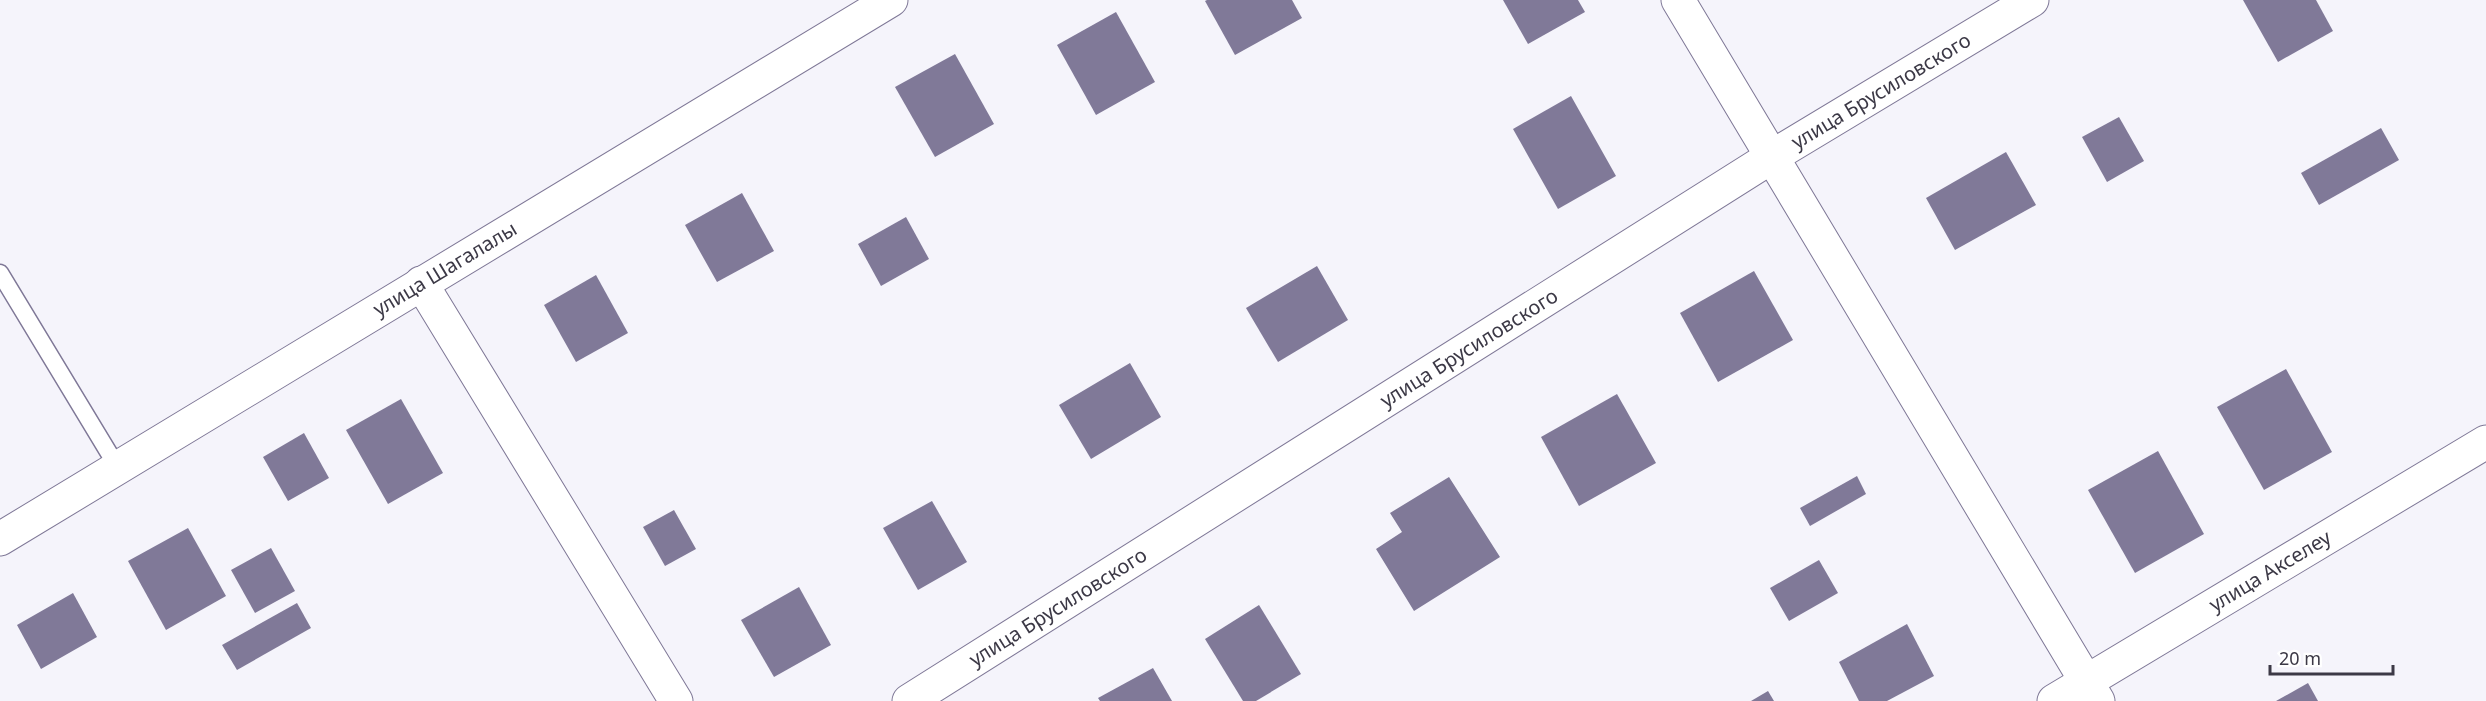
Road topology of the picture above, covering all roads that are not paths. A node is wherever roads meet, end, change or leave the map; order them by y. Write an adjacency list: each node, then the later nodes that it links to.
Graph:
1 (891, 0): 6 (street, улица Шагалалы)
2 (1678, 0): 4 (street)
3 (2032, 0): 4 (street, улица Брусиловского)
4 (1773, 156): 10 (street); 12 (street, улица Брусиловского)
5 (0, 273): 8 (lane)
6 (421, 283): 8 (street, улица Шагалалы); 11 (street)
7 (2486, 442): 10 (street, улица Акселеу)
8 (118, 468): 9 (street, улица Шагалалы)
9 (0, 539)
10 (2092, 691): 13 (street, улица Акселеу)
11 (676, 701)
12 (909, 701)
13 (2054, 701)

